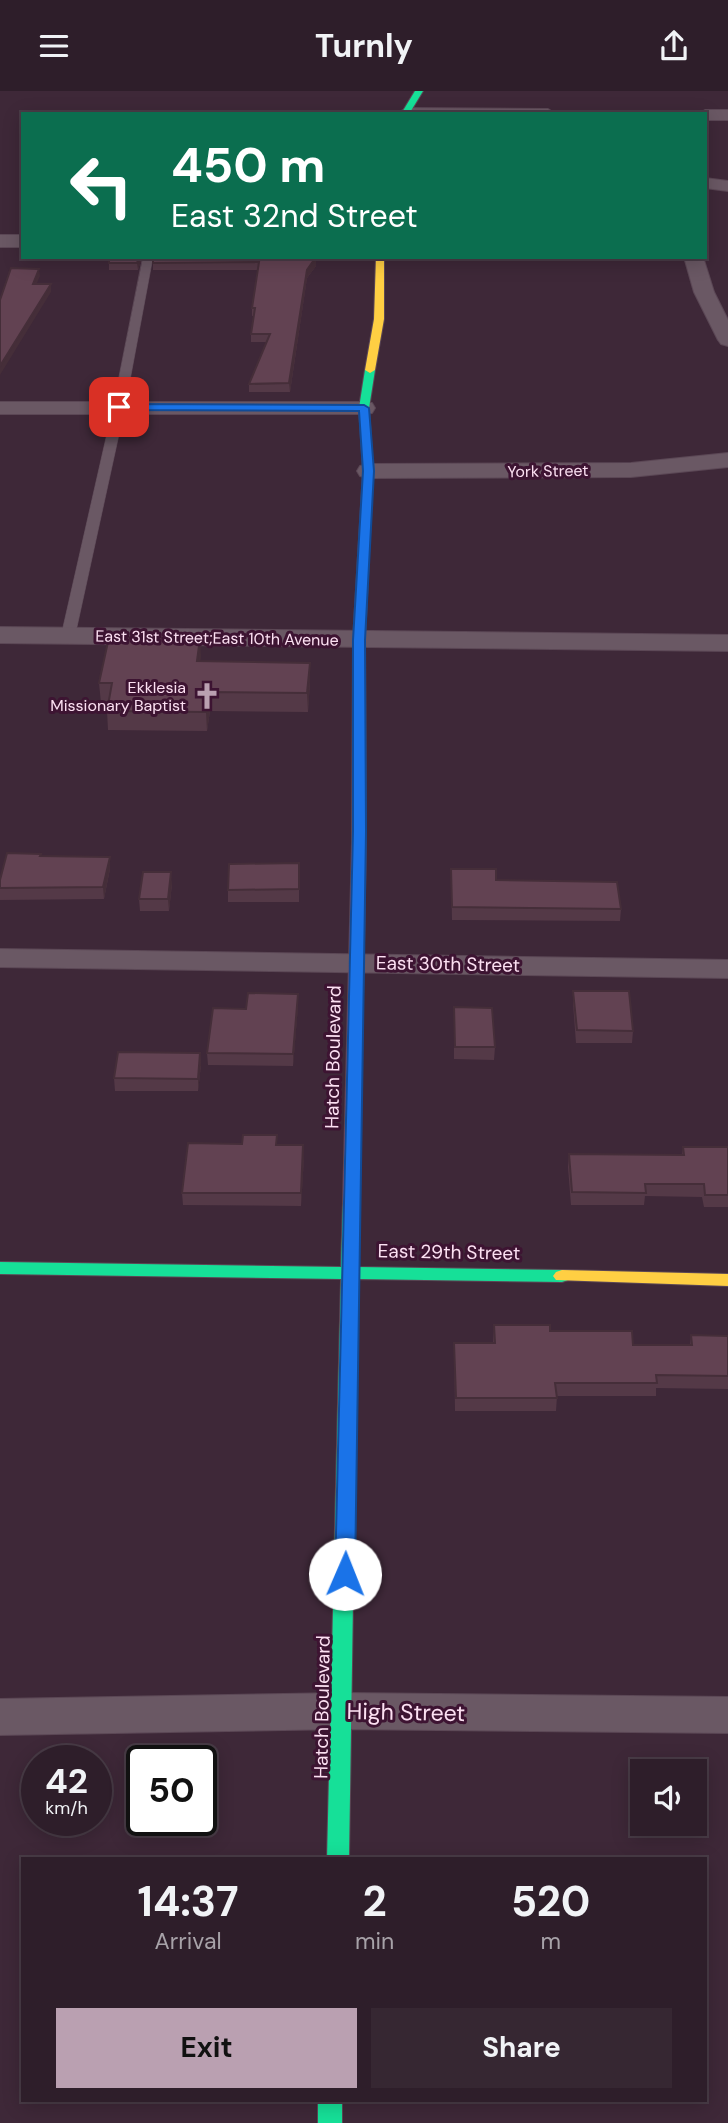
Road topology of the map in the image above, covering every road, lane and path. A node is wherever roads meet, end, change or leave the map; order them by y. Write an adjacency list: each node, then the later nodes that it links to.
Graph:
1 (419, 91): 2 (main road)
2 (406, 112)
3 (707, 115): 4 (street)
4 (728, 115)
5 (707, 183): 6 (street)
6 (728, 186)
7 (0, 241): 8 (street)
8 (21, 241)
9 (148, 259): 14 (lane)
10 (380, 259): 16 (main road, Hatch Boulevard)
11 (694, 259): 12 (street)
12 (722, 315): 13 (street)
13 (728, 339)
14 (119, 407): 15 (street); 16 (street); 20 (lane)
15 (0, 408)
16 (364, 408): 18 (main road, Hatch Boulevard)
17 (728, 460): 18 (street, York Street)
18 (368, 471): 21 (main road, Hatch Boulevard)
19 (0, 635): 20 (street, East 31st Street;East 10th Avenue)
20 (68, 636): 21 (street, East 31st Street;East 10th Avenue)
21 (359, 640): 22 (street, East 31st Street;East 10th Avenue); 24 (main road, Hatch Boulevard)
22 (728, 643)
23 (0, 958): 24 (street, East 30th Street)
24 (355, 962): 25 (street, East 30th Street); 27 (main road, Hatch Boulevard)
25 (728, 969)
26 (0, 1268): 27 (main road, East 29th Street)
27 (349, 1271): 28 (main road, East 29th Street); 29 (main road, Hatch Boulevard)
28 (728, 1280)
29 (343, 1711): 30 (street, High Street); 31 (street, High Street); 32 (main road, Hatch Boulevard)
30 (728, 1715)
31 (0, 1717)
32 (338, 1857)
33 (330, 2102): 34 (main road)
34 (330, 2123)

